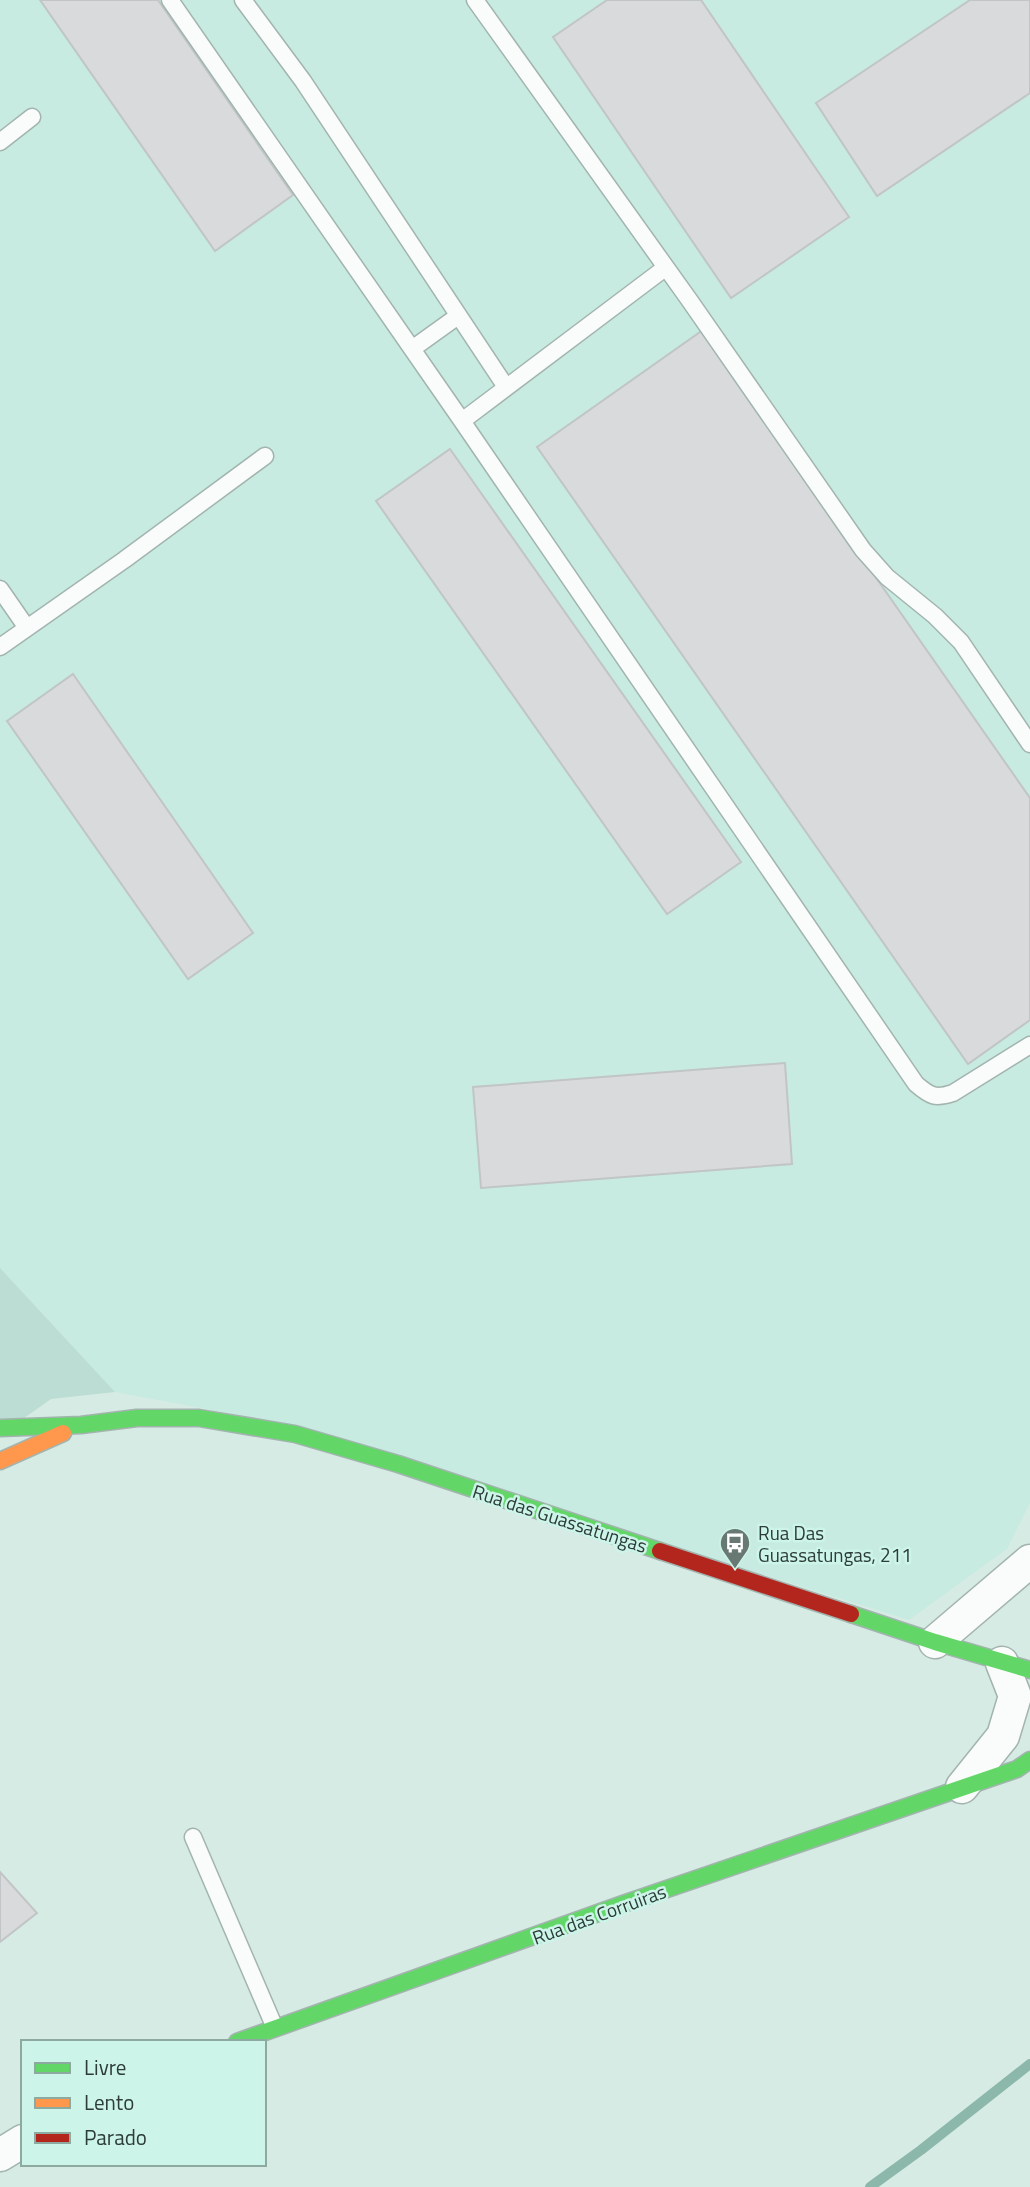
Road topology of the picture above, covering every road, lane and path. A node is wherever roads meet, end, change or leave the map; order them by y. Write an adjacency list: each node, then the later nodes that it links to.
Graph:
1 (170, 0): 8 (lane)
2 (243, 0): 7 (lane)
3 (475, 0): 6 (lane)
4 (32, 117): 5 (lane)
5 (0, 142)
6 (665, 268): 9 (lane); 15 (lane)
7 (457, 316): 8 (lane); 9 (lane)
8 (412, 349): 10 (lane)
9 (506, 387): 10 (lane)
10 (462, 421): 16 (lane)
11 (265, 456): 13 (lane)
12 (0, 589): 13 (lane)
13 (27, 628): 14 (lane)
14 (0, 647)
15 (1030, 744)
16 (1030, 1045)
17 (81, 1425): 18 (street); 19 (street); 21 (street, Rua das Guassatungas)
18 (0, 1428)
19 (0, 1461)
20 (1030, 1561): 21 (street)
21 (935, 1642): 22 (street, Rua das Guassatungas)
22 (1016, 1666): 24 (street)
23 (1026, 1765): 24 (street, Rua das Corruiras)
24 (961, 1787): 26 (street, Rua das Corruiras)
25 (193, 1837): 26 (lane)
26 (275, 2028): 27 (street, Rua das Corruiras)
27 (242, 2040)
28 (21, 2142): 29 (street)
29 (0, 2155)

